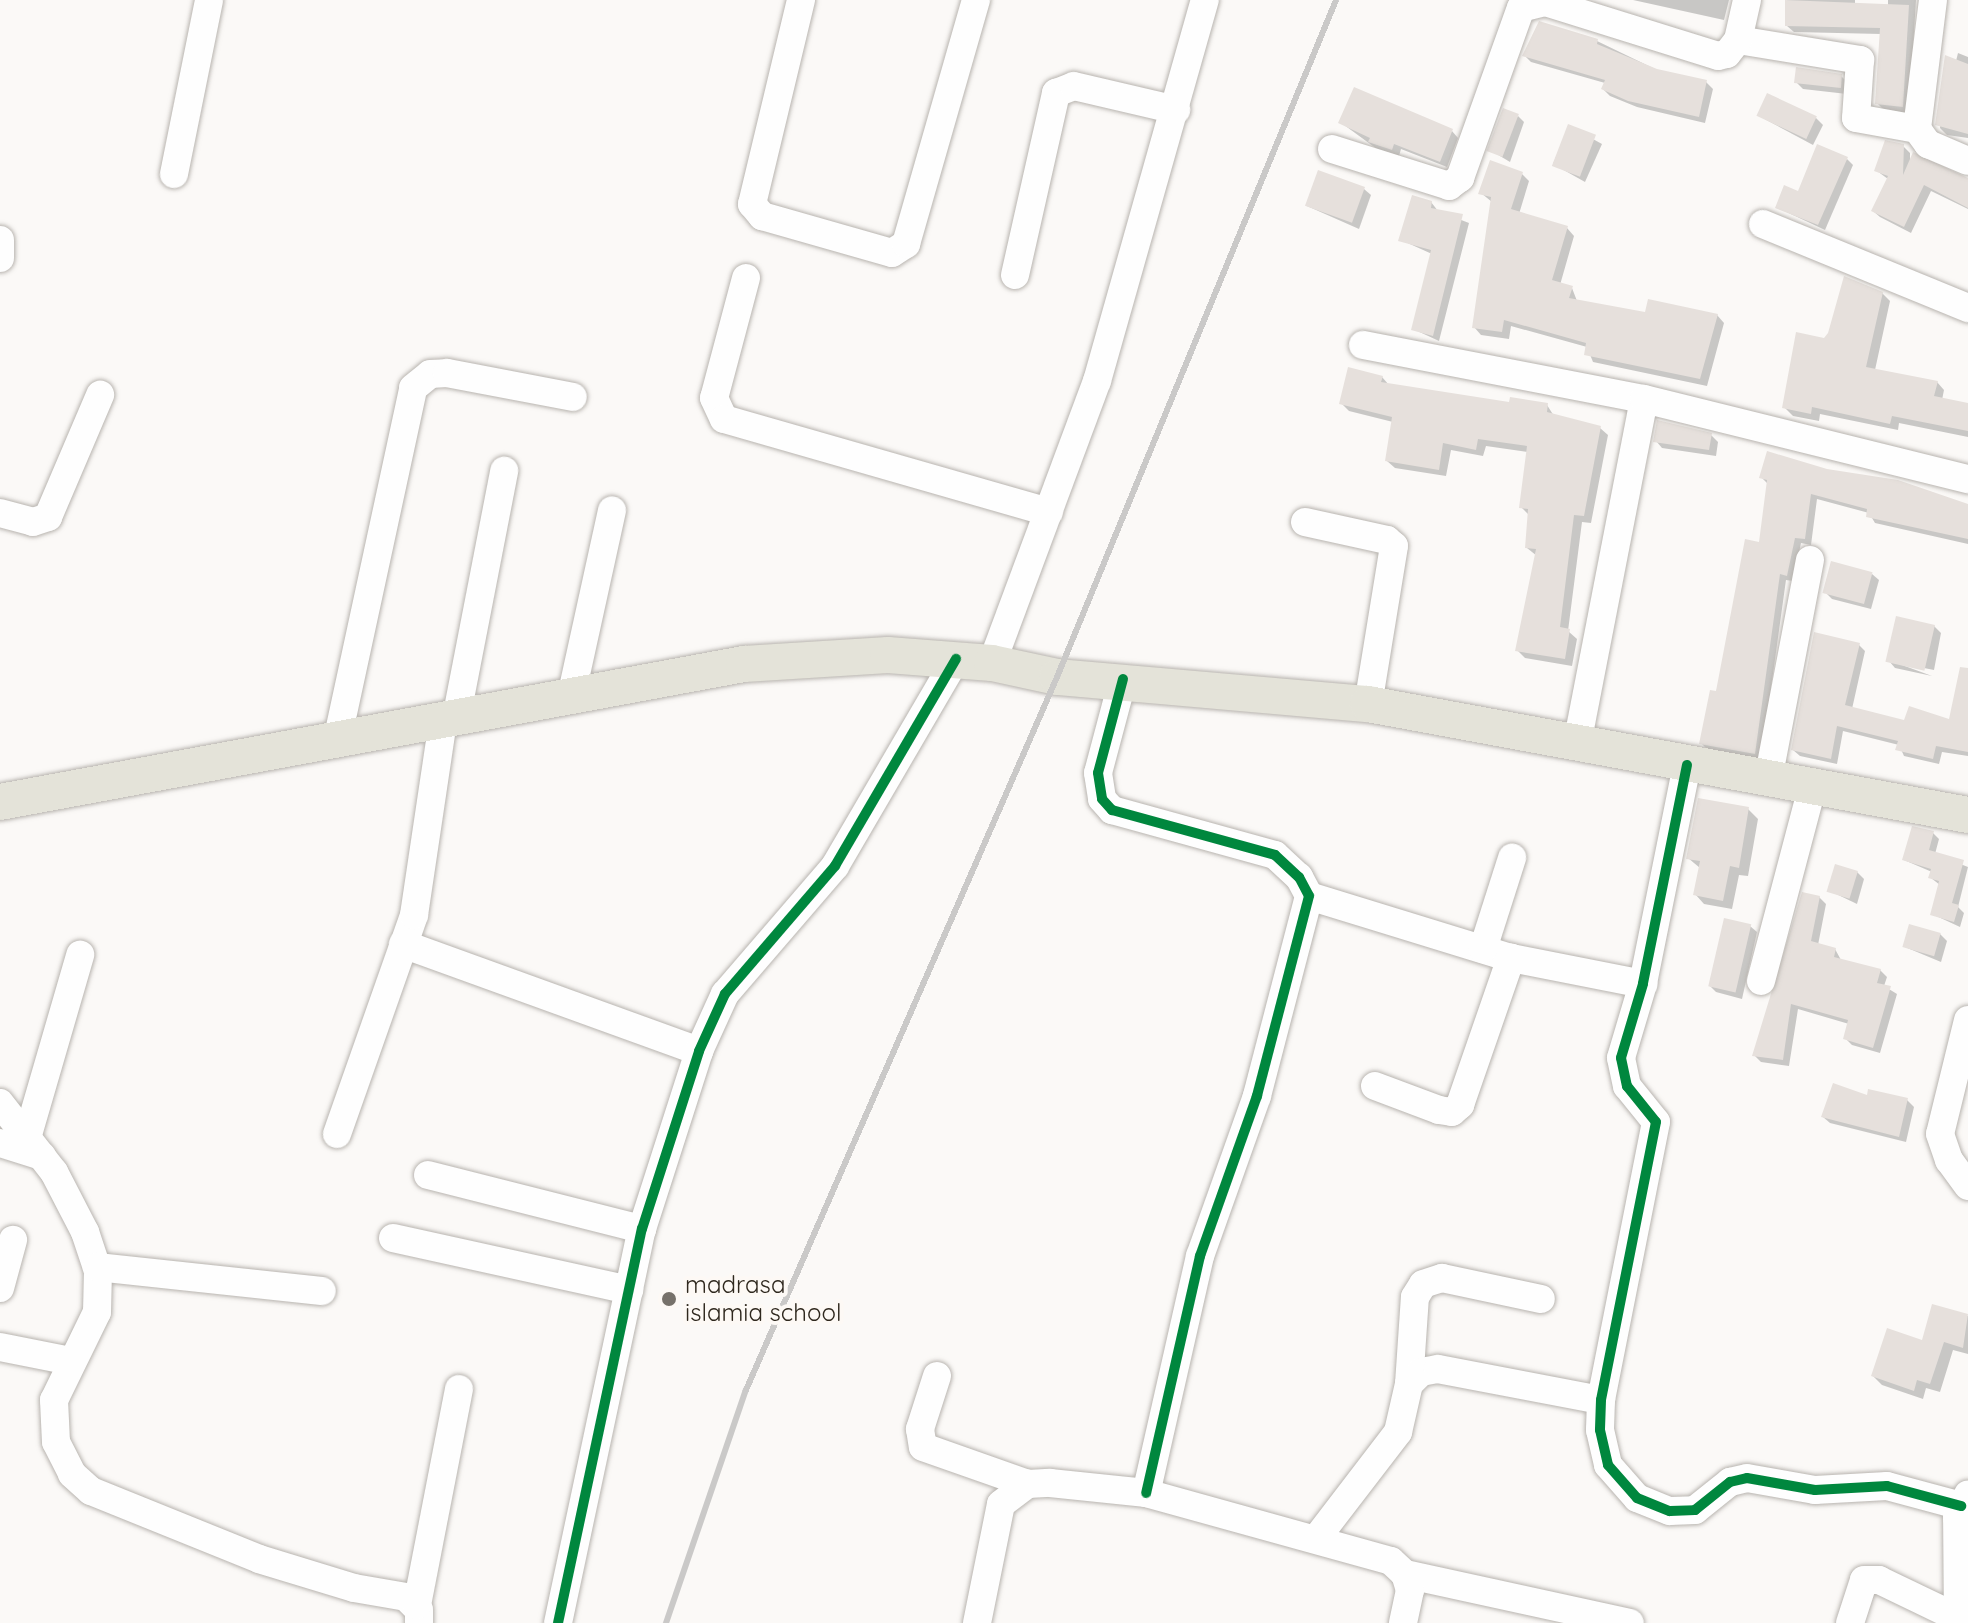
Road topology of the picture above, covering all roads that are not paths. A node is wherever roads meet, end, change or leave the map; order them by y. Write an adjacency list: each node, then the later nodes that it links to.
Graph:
1 (209, 0): 12 (street)
2 (801, 0): 3 (street)
3 (976, 0)
4 (1205, 0): 8 (street)
5 (1747, 0): 7 (street)
6 (1933, 0): 9 (street)
7 (1738, 40): 9 (street); 10 (street)
8 (1176, 110): 16 (street); 26 (street)
9 (1917, 129): 11 (street)
10 (1332, 149)
11 (1968, 161)
12 (174, 174)
13 (1763, 224): 18 (street)
14 (0, 240): 15 (street)
15 (0, 258)
16 (1015, 275)
17 (746, 278): 26 (street)
18 (1968, 308)
19 (1363, 345): 22 (street)
20 (100, 395): 27 (street)
21 (573, 397): 36 (street)
22 (1644, 399): 24 (street); 37 (street)
23 (504, 471): 35 (street)
24 (1968, 479)
25 (612, 510): 33 (street)
26 (1049, 512): 31 (street)
27 (0, 513)
28 (1305, 522): 34 (street)
29 (1810, 560): 39 (street)
30 (956, 659): 31 (main road); 33 (main road); 52 (street)
31 (992, 663): 32 (main road)
32 (1123, 679): 34 (main road); 44 (street)
33 (571, 697): 35 (main road)
34 (1368, 704): 37 (main road)
35 (450, 720): 36 (main road); 45 (street)
36 (337, 741): 41 (main road)
37 (1577, 744): 38 (main road)
38 (1687, 765): 39 (main road); 50 (street)
39 (1768, 780): 40 (main road)
40 (1812, 788): 42 (main road); 49 (street)
41 (0, 802)
42 (1968, 815)
43 (1512, 858): 46 (street)
44 (1309, 896): 46 (street); 74 (street)
45 (403, 944): 52 (street); 55 (street)
46 (1483, 949): 48 (street)
47 (80, 955): 56 (street)
48 (1511, 958): 50 (street); 53 (street)
49 (1761, 981)
50 (1643, 984): 72 (street)
51 (1968, 1020): 58 (street)
52 (699, 1051): 59 (street)
53 (1375, 1086)
54 (0, 1103): 56 (street)
55 (337, 1134)
56 (23, 1145): 62 (street)
57 (428, 1175): 59 (street)
58 (1968, 1186)
59 (642, 1229): 64 (street)
60 (393, 1238): 64 (street)
61 (13, 1240): 63 (street)
62 (97, 1267): 65 (street); 68 (street)
63 (0, 1288)
64 (629, 1290): 80 (street)
65 (322, 1291)
66 (1541, 1299): 70 (street)
67 (0, 1347): 68 (street)
68 (71, 1361): 78 (street)
69 (937, 1376): 73 (street)
70 (1409, 1384): 72 (street); 76 (street)
71 (459, 1389): 78 (street)
72 (1601, 1400): 75 (street)
73 (1028, 1484): 74 (street); 81 (street)
74 (1146, 1493): 76 (street)
75 (1965, 1500): 79 (street)
76 (1316, 1539): 77 (street)
77 (1405, 1574): 82 (street); 83 (street)
78 (418, 1614)
79 (1958, 1620): 84 (street)
80 (558, 1623)
81 (977, 1623)
82 (1403, 1623)
83 (1630, 1623)
84 (1850, 1623)

